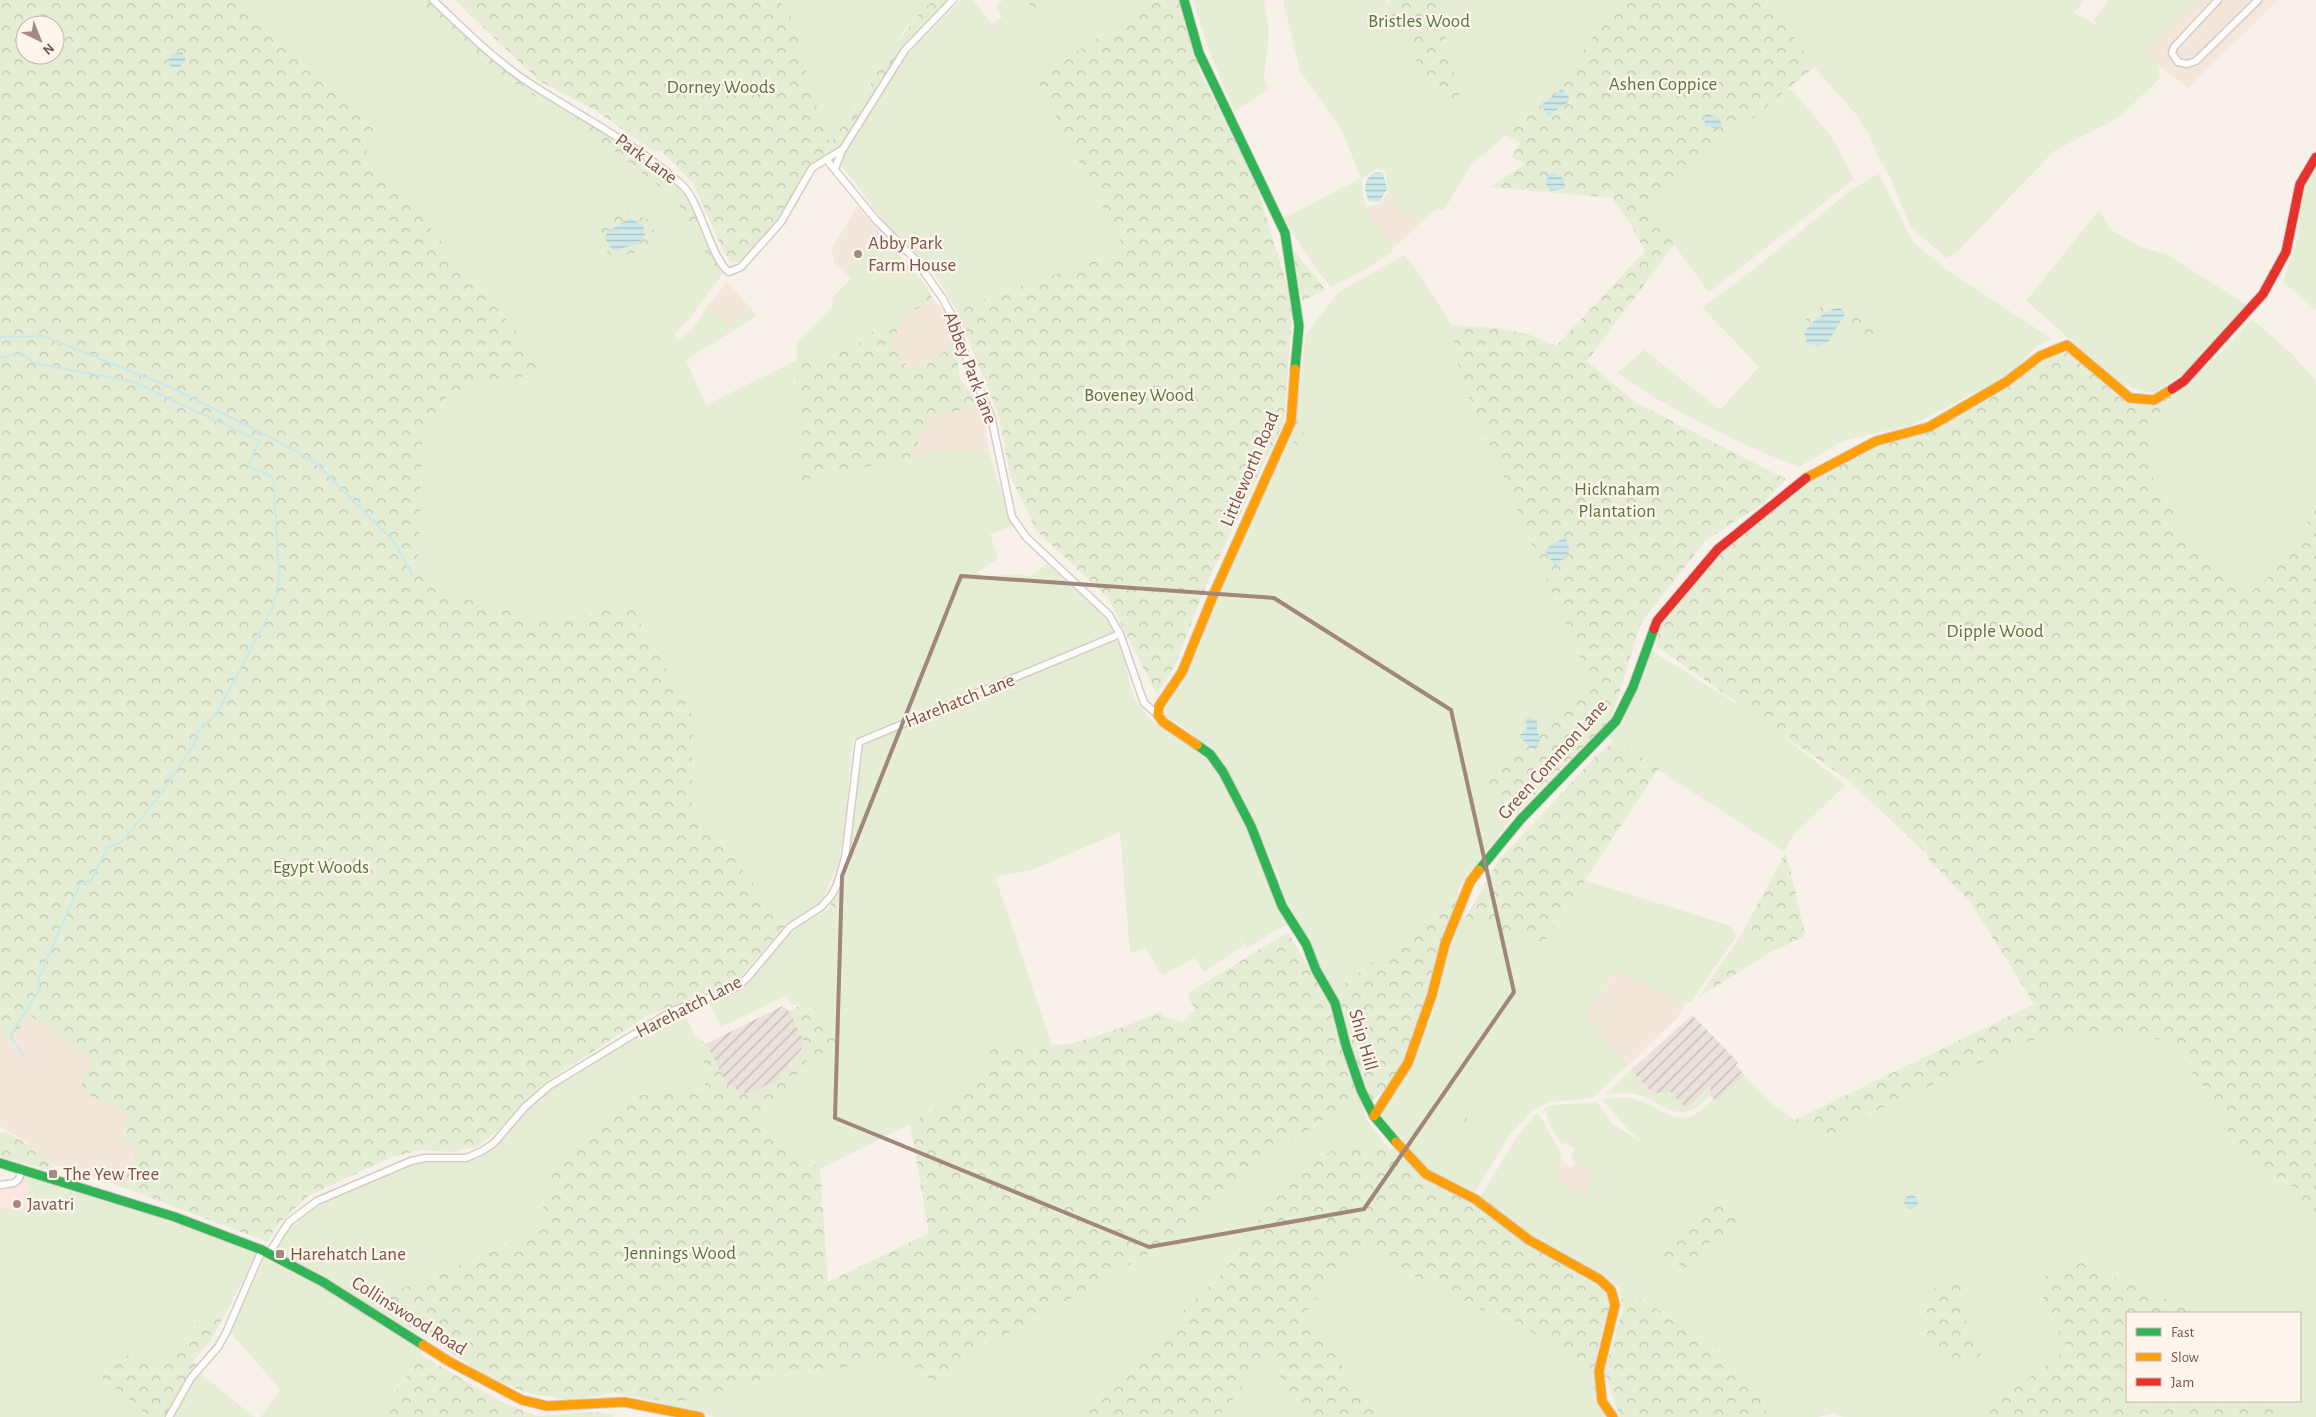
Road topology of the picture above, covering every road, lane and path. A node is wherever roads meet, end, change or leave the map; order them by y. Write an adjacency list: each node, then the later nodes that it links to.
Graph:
1 (433, 0): 8 (street, Park Lane)
2 (952, 0): 6 (street)
3 (1184, 0): 11 (street, Littleworth Road)
4 (2218, 0): 5 (street)
5 (2258, 0)
6 (843, 148): 8 (street); 9 (street)
7 (2316, 157): 12 (street, Green Common Lane)
8 (826, 159): 9 (street, Abbey Park lane)
9 (835, 169): 10 (street, Abbey Park lane)
10 (1120, 634): 11 (street, Abbey Park lane); 16 (street, Harehatch Lane)
11 (1158, 714): 12 (street, Ship Hill)
12 (1374, 1116): 19 (street, Ship Hill)
13 (0, 1163): 14 (street, Collinswood Road)
14 (21, 1170): 15 (street); 16 (street, Collinswood Road)
15 (0, 1185)
16 (266, 1252): 17 (street); 18 (street, Collinswood Road)
17 (169, 1417)
18 (700, 1417)
19 (1613, 1417)

